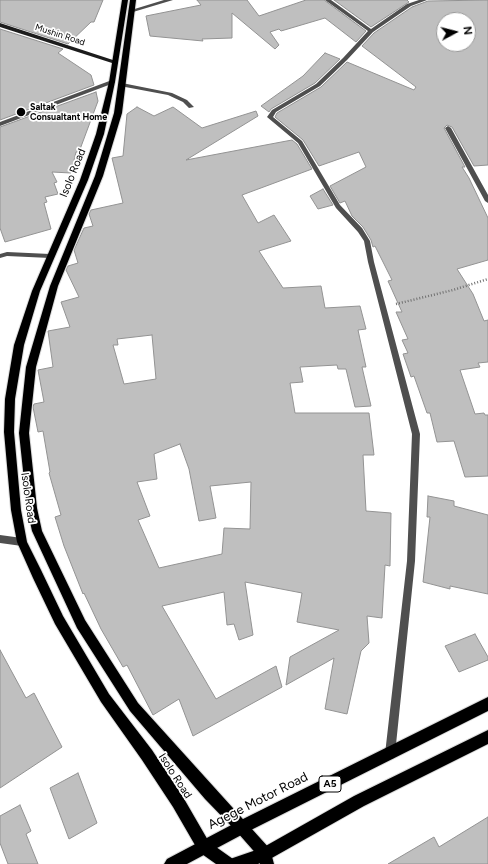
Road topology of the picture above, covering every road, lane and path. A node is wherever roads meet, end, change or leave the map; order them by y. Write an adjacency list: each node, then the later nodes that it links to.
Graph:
1 (125, 0): 9 (main road, Isolo Road)
2 (133, 0): 6 (main road, Isolo Road)
3 (170, 0): 6 (street)
4 (328, 0): 8 (street)
5 (424, 0): 8 (street)
6 (131, 10): 10 (main road, Isolo Road)
7 (0, 25): 9 (main road, Mushin Road)
8 (371, 31): 18 (street)
9 (114, 62): 10 (main road, Isolo Road)
10 (117, 84): 11 (street); 12 (street); 16 (main road, Isolo Road); 24 (main road, Isolo Road)
11 (191, 107)
12 (0, 124)
13 (448, 128): 14 (street)
14 (488, 201)
15 (0, 256): 16 (street)
16 (50, 256): 20 (main road, Isolo Road)
17 (488, 279): 18 (path)
18 (383, 307): 23 (street)
19 (0, 540): 20 (street)
20 (22, 542): 25 (main road, Isolo Road)
21 (488, 704): 23 (highway, Agege Motor Road / A5)
22 (488, 737): 26 (highway)
23 (390, 754): 24 (highway, Agege Motor Road / A5)
24 (242, 827): 25 (highway, Agege Motor Road / A5); 26 (main road, Isolo Road)
25 (204, 847): 27 (highway, Agege Motor Road / A5); 28 (main road)
26 (266, 859): 29 (highway)
27 (172, 864)
28 (228, 864)
29 (235, 864)

